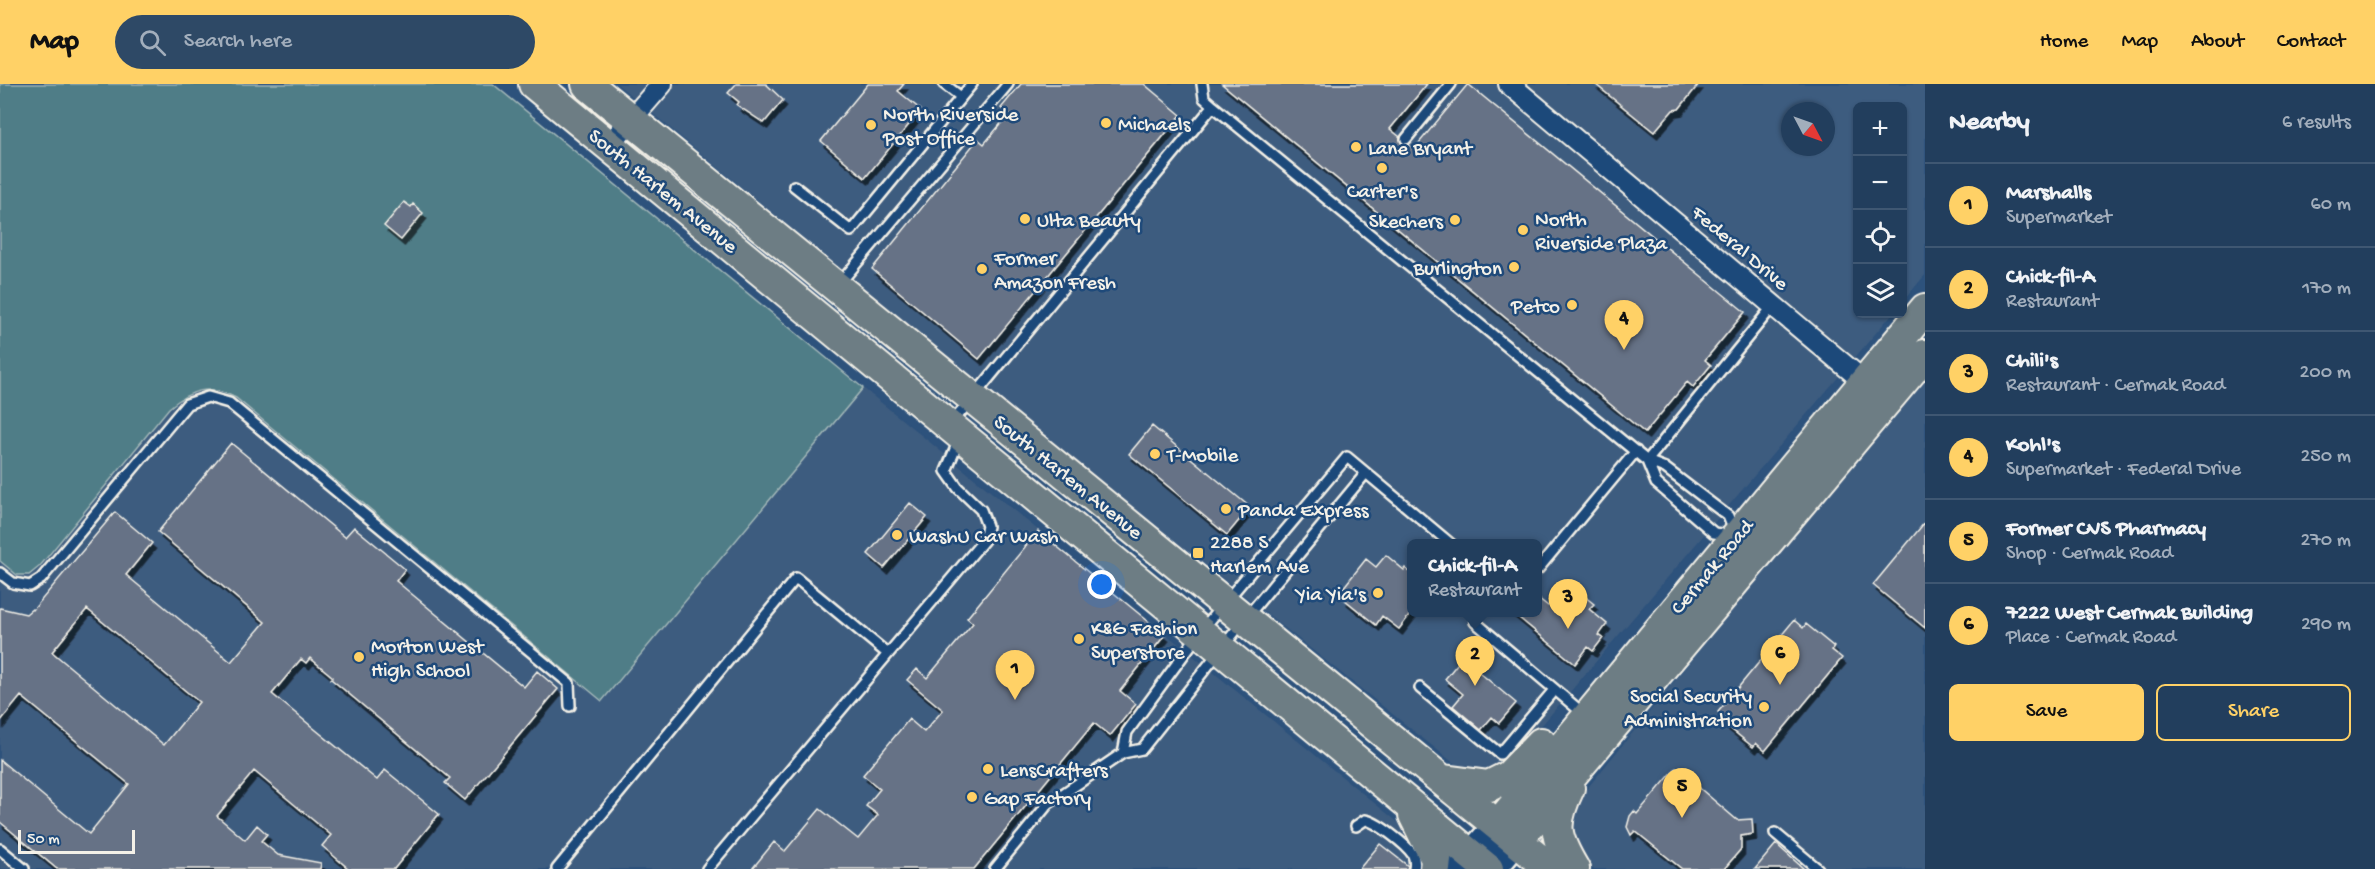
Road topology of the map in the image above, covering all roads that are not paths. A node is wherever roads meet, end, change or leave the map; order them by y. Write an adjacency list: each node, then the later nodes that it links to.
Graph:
1 (534, 84): 14 (main road, South Harlem Avenue)
2 (587, 84): 12 (main road, South Harlem Avenue)
3 (662, 84): 12 (street)
4 (944, 84): 10 (lane)
5 (972, 84): 10 (lane)
6 (1008, 84): 16 (lane)
7 (1202, 84): 11 (lane)
8 (1451, 84): 13 (lane)
9 (1509, 84): 17 (street, Federal Drive)
10 (961, 98): 15 (lane)
11 (1212, 106): 21 (lane); 23 (lane)
12 (631, 119): 14 (street); 16 (main road, South Harlem Avenue)
13 (1406, 139)
14 (609, 145): 22 (main road, South Harlem Avenue)
15 (794, 186)
16 (837, 288): 21 (main road, South Harlem Avenue)
17 (1773, 306): 20 (street, Federal Drive); 24 (lane)
18 (1925, 309): 20 (main road, Cermak Road)
19 (1925, 355): 20 (main road, Cermak Road)
20 (1875, 391): 26 (main road, Cermak Road); 39 (main road, Cermak Road)
21 (973, 398): 22 (lane); 30 (main road, South Harlem Avenue)
22 (955, 431): 32 (main road, South Harlem Avenue); 33 (lane)
23 (1636, 451): 24 (lane); 28 (lane)
24 (1647, 461): 26 (lane); 26 (lane)
25 (1366, 473): 27 (lane); 30 (lane); 30 (lane)
26 (1736, 536): 37 (main road, Cermak Road)
27 (1446, 539)
28 (1542, 564)
29 (0, 573): 36 (lane)
30 (1236, 611): 32 (lane); 32 (lane); 40 (main road, South Harlem Avenue)
31 (1475, 622): 35 (lane)
32 (1212, 640): 38 (lane); 38 (lane); 41 (main road, South Harlem Avenue)
33 (888, 654): 48 (lane); 49 (lane)
34 (1420, 688): 35 (lane)
35 (1554, 690): 37 (lane)
36 (570, 706)
37 (1582, 722): 40 (main road); 43 (main road, Cermak Road)
38 (1123, 753): 50 (lane)
39 (1581, 765): 43 (main road, Cermak Road); 54 (main road)
40 (1443, 780): 43 (main road, South Harlem Avenue)
41 (1407, 802): 46 (main road, South Harlem Avenue); 52 (main road)
42 (1356, 826): 51 (lane)
43 (1507, 832): 46 (main road); 53 (main road, South Harlem Avenue)
44 (1775, 833): 55 (lane)
45 (0, 849): 47 (lane)
46 (1478, 865)
47 (24, 869)
48 (558, 869)
49 (708, 869)
50 (995, 869)
51 (1414, 869)
52 (1435, 869)
53 (1551, 869)
54 (1574, 869)
55 (1818, 869)

